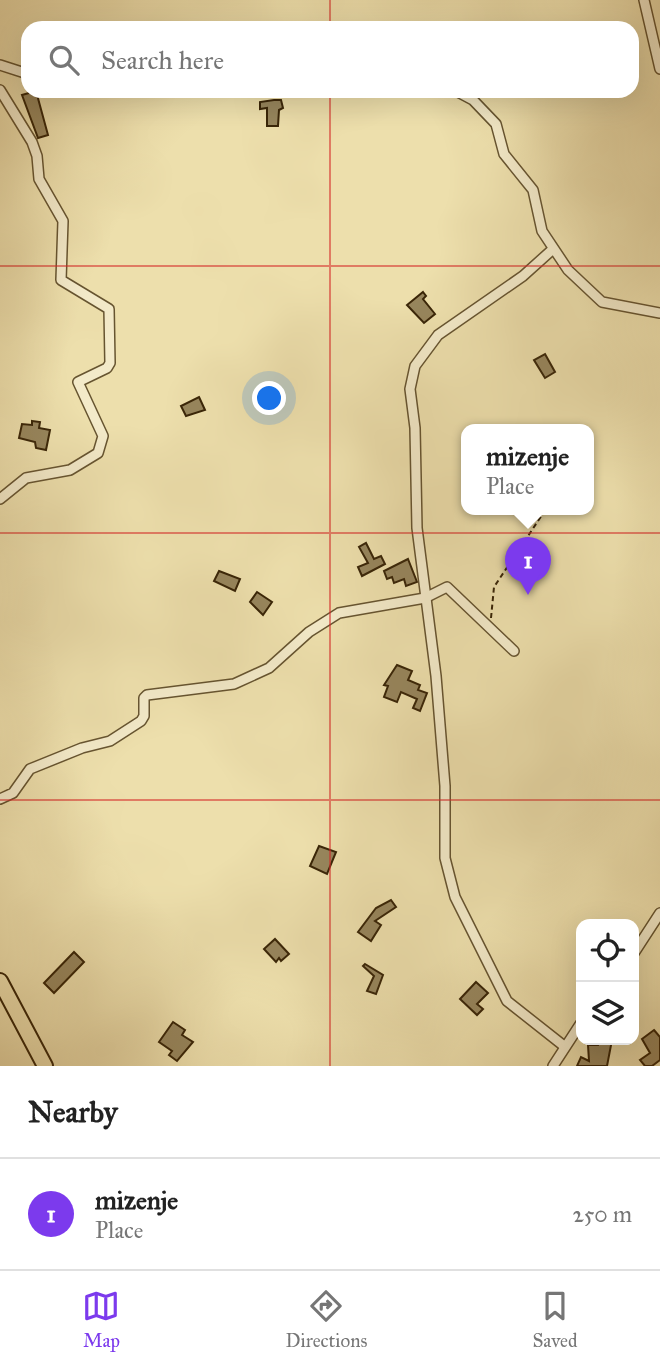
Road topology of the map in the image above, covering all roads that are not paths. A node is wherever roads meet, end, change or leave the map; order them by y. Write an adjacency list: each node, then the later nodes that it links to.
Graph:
1 (645, 0): 3 (street)
2 (0, 65): 4 (street)
3 (660, 69)
4 (21, 72)
5 (0, 90): 9 (street)
6 (469, 98): 7 (street)
7 (553, 249): 8 (street); 10 (street)
8 (660, 313)
9 (0, 499)
10 (425, 598): 11 (street); 12 (street); 17 (street)
11 (514, 651)
12 (0, 799)
13 (660, 913): 14 (street)
14 (639, 945)
15 (0, 981): 18 (highway)
16 (576, 1030): 17 (street)
17 (564, 1046): 19 (street)
18 (45, 1066)
19 (553, 1066)

